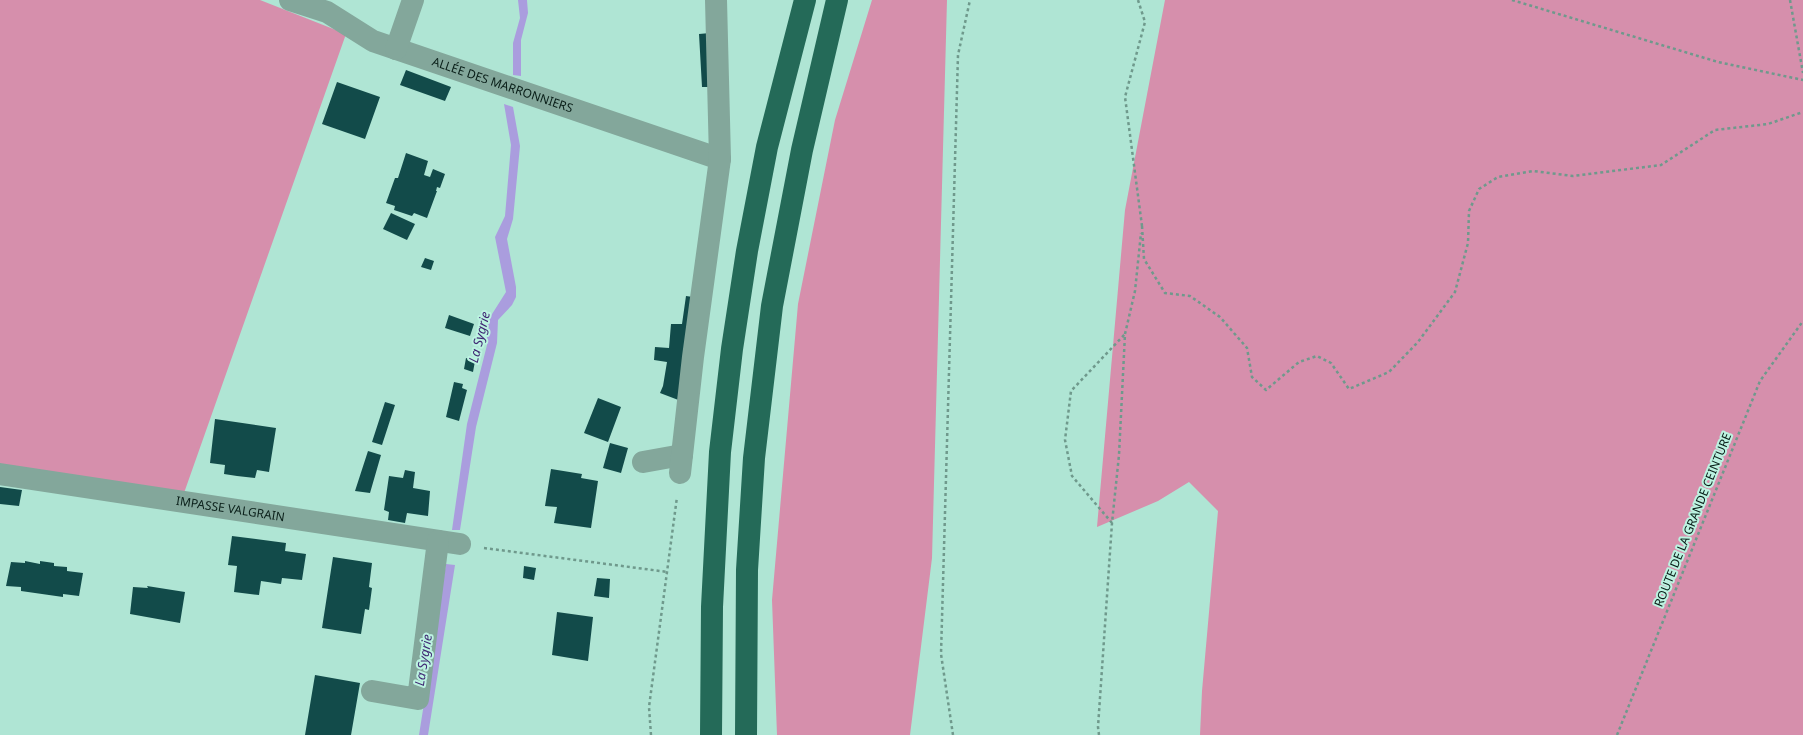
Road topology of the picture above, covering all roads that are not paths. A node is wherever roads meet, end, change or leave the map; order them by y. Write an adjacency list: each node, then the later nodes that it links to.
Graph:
1 (290, 0): 6 (street, ALLÉE DES MARRONNIERS)
2 (413, 0): 6 (street)
3 (716, 0): 7 (street)
4 (805, 0): 13 (highway)
5 (837, 0): 14 (highway)
6 (396, 49): 7 (street, ALLÉE DES MARRONNIERS)
7 (720, 159): 8 (street)
8 (643, 462)
9 (0, 474): 10 (street, IMPASSE VALGRAIN)
10 (438, 541): 11 (street, IMPASSE VALGRAIN); 12 (street)
11 (460, 544)
12 (372, 691)
13 (711, 735)
14 (746, 735)

